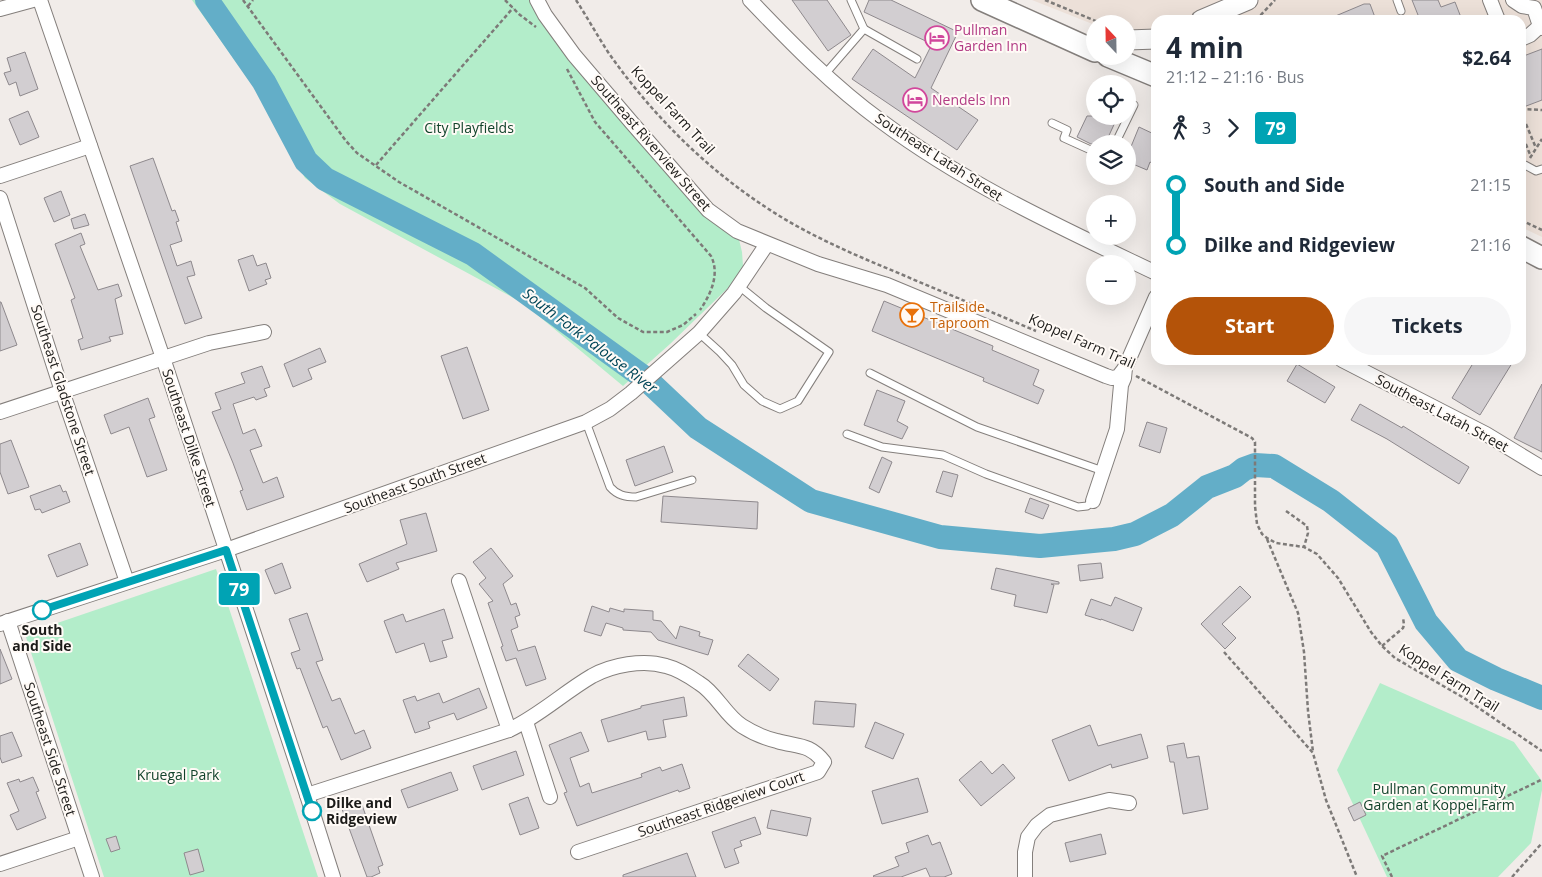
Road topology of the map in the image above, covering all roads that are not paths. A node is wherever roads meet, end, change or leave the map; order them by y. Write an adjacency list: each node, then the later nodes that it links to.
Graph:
1 (33, 0): 11 (street)
2 (40, 0): 30 (street, Southeast Dilke Street)
3 (537, 0): 36 (street, Southeast Riverview Street)
4 (750, 0): 27 (street, Southeast Latah Street)
5 (851, 0): 18 (lane)
6 (982, 0): 21 (main road)
7 (1251, 0): 13 (main road); 14 (main road); 15 (main road)
8 (1397, 0): 12 (lane)
9 (1490, 0): 16 (street)
10 (1514, 0): 17 (street)
11 (0, 9)
12 (1401, 12)
13 (1214, 15)
14 (1234, 15)
15 (1244, 15)
16 (1496, 15)
17 (1541, 27): 19 (street)
18 (864, 29): 25 (lane); 27 (lane)
19 (1526, 37)
20 (1151, 39): 23 (main road)
21 (1071, 40): 22 (main road); 24 (main road)
22 (1086, 40)
23 (1136, 40)
24 (1086, 46)
25 (917, 59)
26 (1130, 65): 28 (main road)
27 (825, 74): 39 (street, Southeast Latah Street)
28 (1151, 74)
29 (1052, 123): 31 (lane)
30 (90, 146): 34 (street); 44 (street, Southeast Dilke Street)
31 (1086, 148)
32 (1526, 166): 33 (lane)
33 (1542, 169)
34 (0, 176)
35 (0, 198): 48 (street, Southeast Gladstone Street)
36 (767, 244): 40 (street, Southeast South Street); 46 (street, Southeast Riverview Street)
37 (1526, 250): 38 (main road)
38 (1542, 258)
39 (1151, 270)
40 (739, 286): 43 (street, Southeast South Street); 43 (lane)
41 (1151, 308): 46 (street)
42 (264, 332): 44 (street)
43 (699, 332): 50 (street, Southeast South Street)
44 (163, 358): 48 (street); 56 (street, Southeast Dilke Street)
45 (1352, 365): 52 (street, Southeast Latah Street)
46 (1125, 368): 53 (street)
47 (870, 373): 53 (lane)
48 (62, 391): 49 (street); 58 (street, Southeast Gladstone Street)
49 (0, 412)
50 (586, 422): 54 (lane); 56 (street, Southeast South Street)
51 (847, 434): 55 (lane)
52 (1542, 468)
53 (1103, 471): 55 (street)
54 (692, 480)
55 (1093, 502)
56 (226, 550): 58 (street, Southeast South Street); 62 (street, Southeast Dilke Street)
57 (460, 581): 61 (street)
58 (127, 582): 59 (street, Southeast South Street)
59 (4, 623): 65 (street, Southeast Side Street)
60 (526, 722): 61 (street, Southeast Ridgeview Court); 63 (street); 66 (street, Southeast Ridgeview Court)
61 (509, 730): 62 (street, Southeast Ridgeview Court)
62 (307, 795): 69 (street, Southeast Dilke Street)
63 (550, 797)
64 (1129, 803): 70 (street)
65 (79, 838): 67 (street); 68 (street, Southeast Side Street)
66 (578, 852)
67 (0, 864)
68 (92, 877)
69 (332, 877)
70 (1025, 877)

